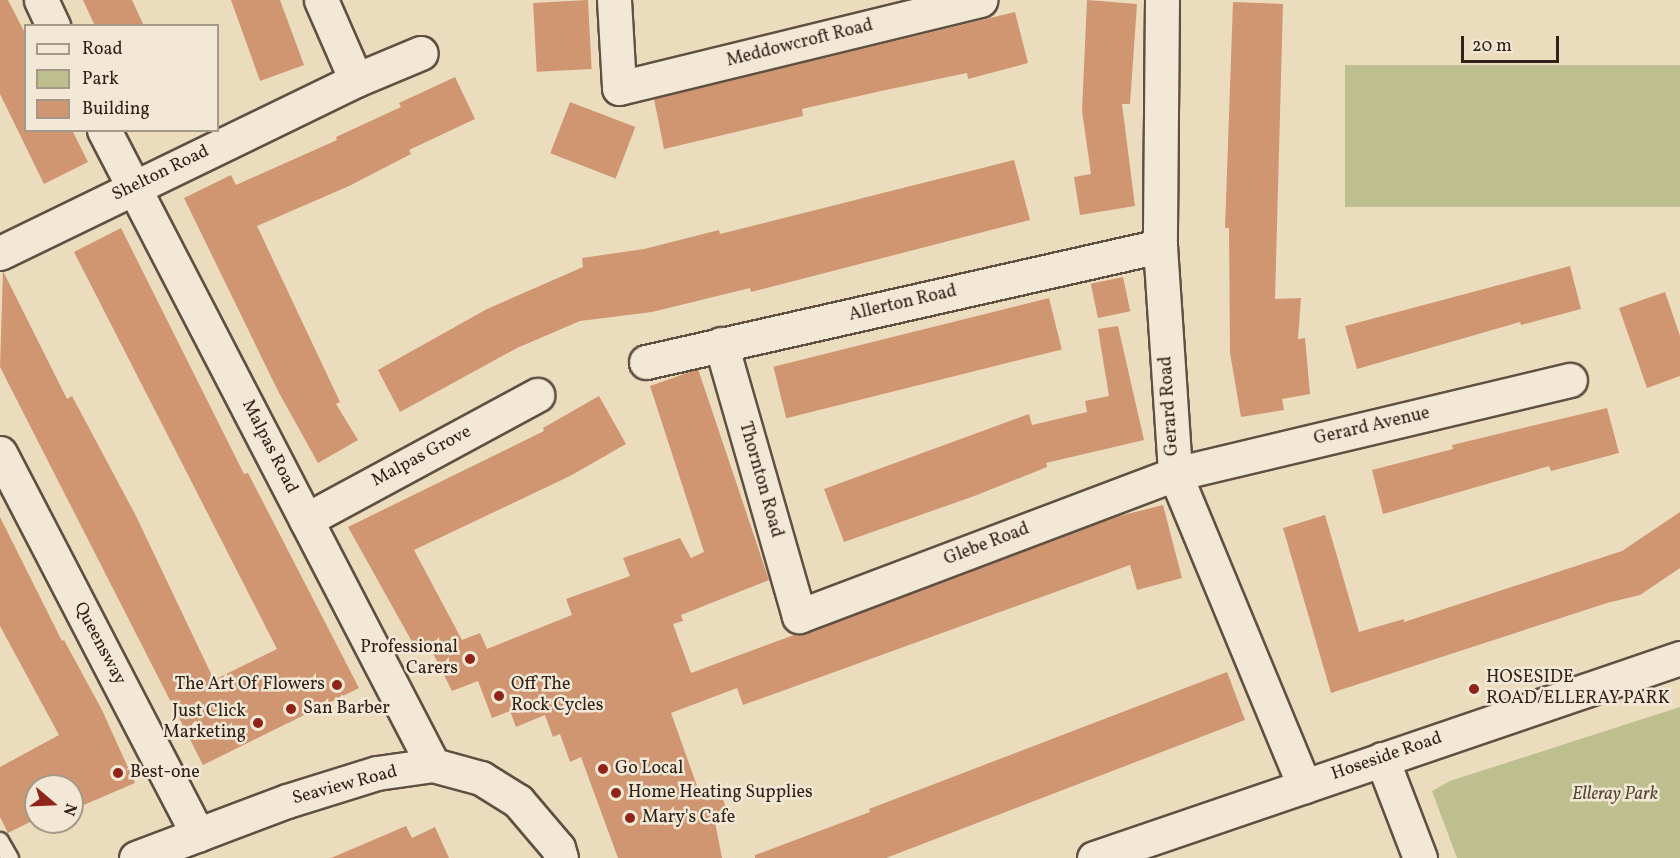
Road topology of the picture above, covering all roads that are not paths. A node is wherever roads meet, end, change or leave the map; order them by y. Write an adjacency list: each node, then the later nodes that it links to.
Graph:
1 (41, 0): 6 (street)
2 (321, 0): 8 (street)
3 (614, 0): 4 (street, Meddowcroft Road)
4 (980, 0)
5 (1162, 0): 11 (street, Gerard Road)
6 (52, 24)
7 (421, 53): 8 (street, Shelton Road)
8 (356, 80): 10 (street, Shelton Road)
9 (105, 132): 10 (street, Malpas Road)
10 (134, 188): 12 (street, Shelton Road); 19 (street, Malpas Road)
11 (1160, 246): 13 (street, Allerton Road); 18 (street, Gerard Road)
12 (0, 253)
13 (722, 345): 14 (street, Allerton Road); 20 (street, Thornton Road)
14 (646, 362)
15 (1570, 380): 18 (street, Gerard Avenue)
16 (537, 395): 19 (street, Malpas Grove)
17 (0, 453): 26 (street, Queensway)
18 (1175, 474): 20 (street, Glebe Road); 24 (street, Gerard Road)
19 (306, 520): 23 (street, Malpas Road)
20 (800, 616)
21 (1680, 658): 22 (street, Hoseside Road)
22 (1382, 759): 24 (street, Hoseside Road); 31 (street)
23 (433, 765): 26 (street, Seaview Road); 29 (street, Seaview Road)
24 (1304, 786): 30 (street, Hoseside Road)
25 (0, 841): 27 (lane)
26 (187, 845): 28 (street, Seaview Road)
27 (10, 858)
28 (136, 858)
29 (561, 858)
30 (1094, 858)
31 (1420, 858)

